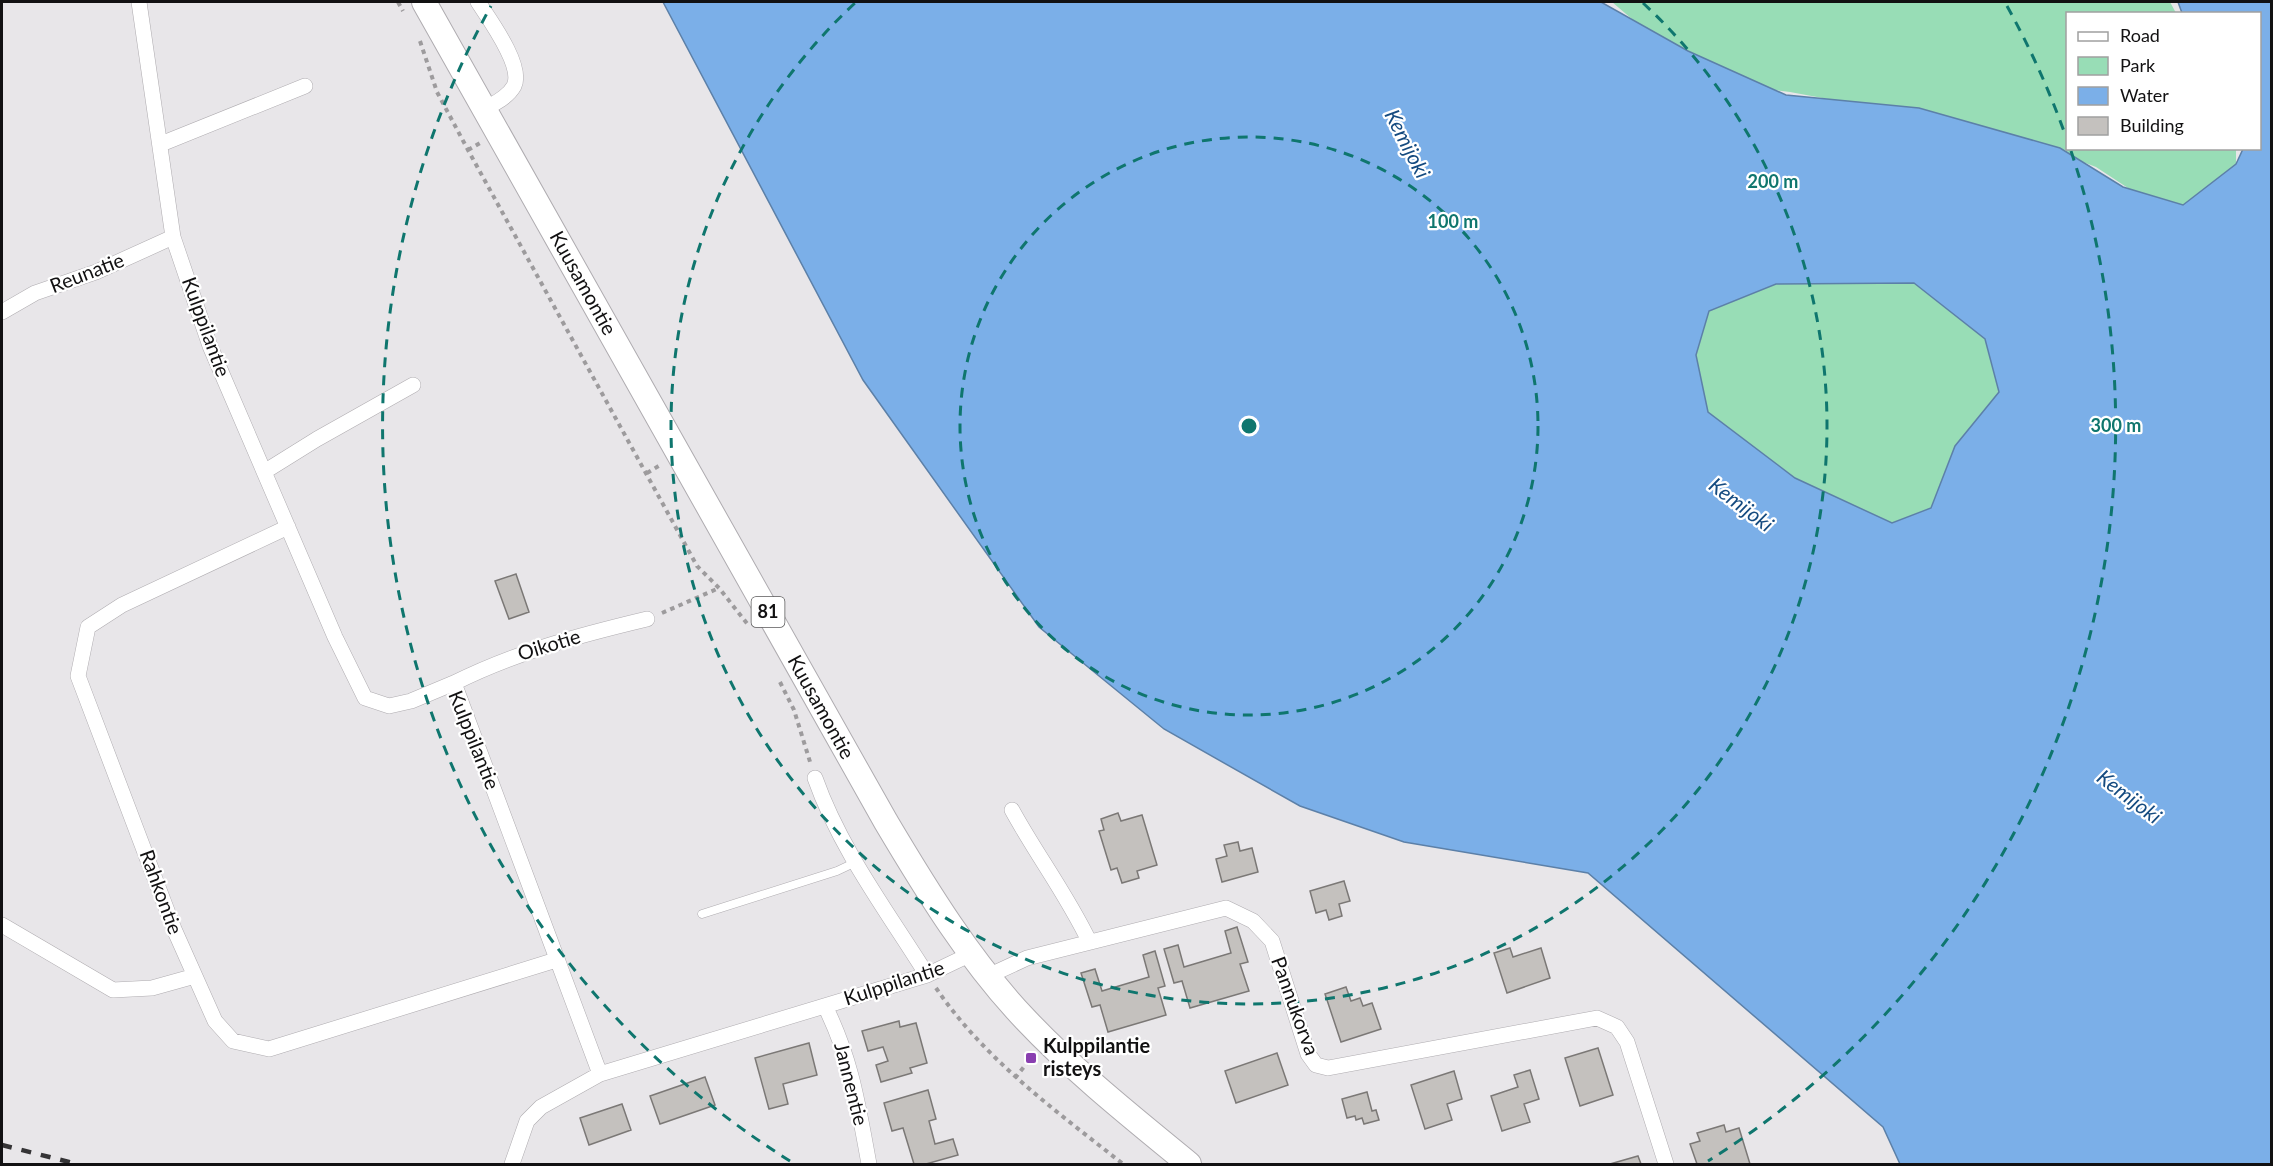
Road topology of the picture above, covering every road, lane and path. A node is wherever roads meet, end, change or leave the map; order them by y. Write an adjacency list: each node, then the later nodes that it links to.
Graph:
1 (139, 2): 9 (street, Kulppilantie)
2 (398, 2): 4 (path)
3 (478, 2): 7 (street)
4 (416, 10): 7 (main road, Kuusamontie / 81)
5 (418, 35): 10 (path)
6 (305, 86): 9 (street)
7 (485, 109): 29 (main road, Kuusamontie / 81)
8 (483, 142): 10 (path)
9 (161, 144): 11 (street, Kulppilantie)
10 (468, 150): 16 (path)
11 (173, 237): 12 (street, Reunatie); 15 (street, Kulppilantie)
12 (2, 312)
13 (413, 385): 15 (street)
14 (665, 462): 16 (path)
15 (264, 472): 17 (street, Kulppilantie)
16 (647, 473): 18 (path)
17 (288, 527): 22 (street, Kulppilantie); 32 (street, Rahkontie)
18 (719, 588): 19 (path); 20 (path)
19 (647, 619): 22 (street, Oikotie)
20 (753, 633)
21 (779, 680): 23 (path)
22 (454, 683): 30 (street, Kulppilantie)
23 (815, 778): 25 (street)
24 (1012, 810): 28 (street)
25 (856, 862): 26 (lane); 31 (street)
26 (702, 914)
27 (2, 925): 32 (street)
28 (1089, 941): 33 (street, Pannukorva); 42 (street, Pannukorva)
29 (971, 954): 31 (street, Kulppilantie); 33 (main road, Kuusamontie / 81)
30 (556, 960): 32 (street, Rahkontie); 36 (street, Kulppilantie)
31 (927, 975): 34 (street, Kulppilantie); 37 (path)
32 (195, 976)
33 (988, 976): 41 (main road, Kuusamontie / 81)
34 (825, 1006): 36 (street, Kulppilantie); 39 (street, Jannentie)
35 (1031, 1058): 37 (path)
36 (600, 1074): 38 (street)
37 (1015, 1078): 40 (path)
38 (512, 1164)
39 (869, 1164)
40 (1124, 1164)
41 (1189, 1164)
42 (1666, 1164)

